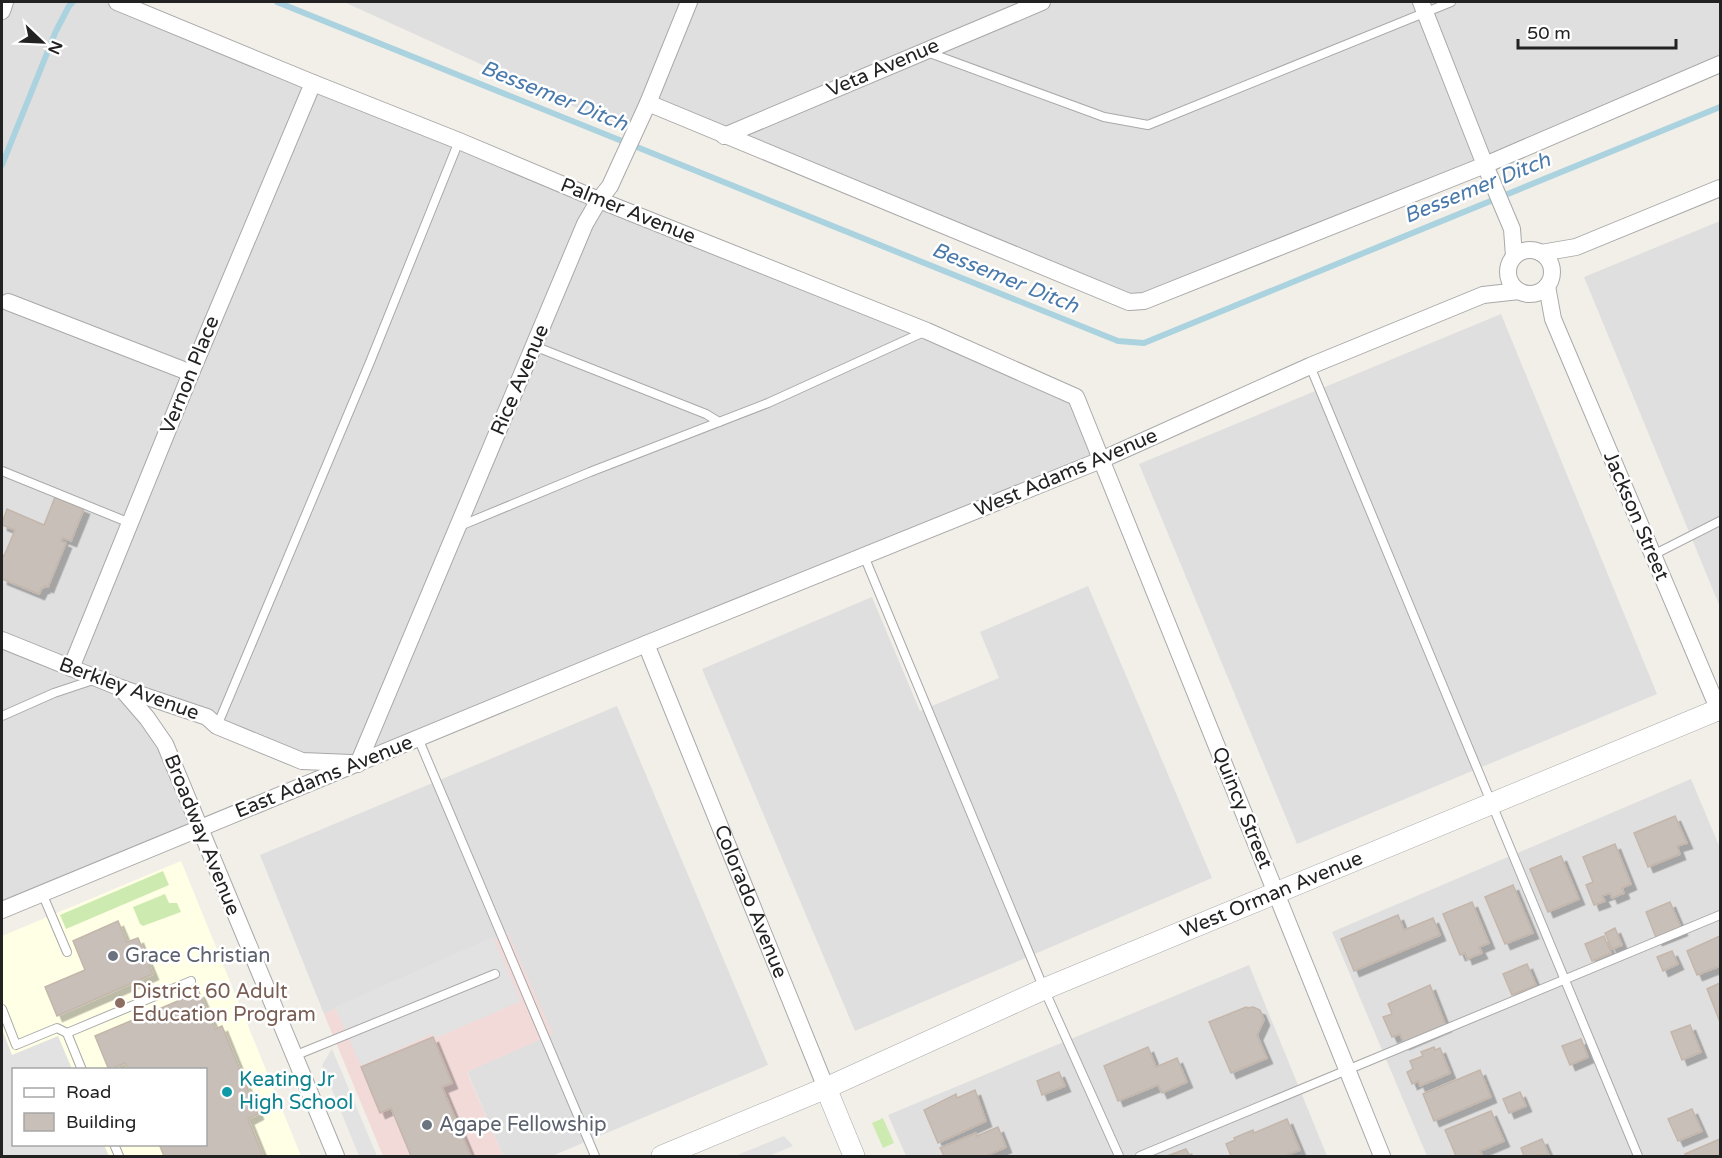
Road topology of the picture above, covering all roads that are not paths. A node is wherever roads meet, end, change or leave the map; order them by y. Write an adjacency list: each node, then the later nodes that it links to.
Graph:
1 (5, 2): 7 (street)
2 (117, 2): 10 (street, Palmer Avenue)
3 (689, 2): 11 (street, Rice Avenue)
4 (1042, 2): 8 (street, Veta Avenue)
5 (1451, 2): 6 (lane)
6 (1424, 7): 8 (lane); 14 (street)
7 (2, 11)
8 (923, 51): 12 (street, Veta Avenue)
9 (1720, 64): 14 (street)
10 (313, 83): 13 (street, Palmer Avenue); 30 (street, Vernon Place)
11 (648, 103): 12 (street); 16 (street, Rice Avenue)
12 (724, 136): 14 (street)
13 (459, 141): 16 (street, Palmer Avenue); 46 (lane)
14 (1485, 165): 17 (street)
15 (1720, 188): 18 (street)
16 (599, 200): 27 (street, Palmer Avenue); 28 (street, Rice Avenue)
17 (1511, 226): 19 (street); 20 (street)
18 (1576, 247): 19 (street); 21 (street)
19 (1536, 251): 20 (street); 21 (street)
20 (1511, 264): 23 (street); 24 (street, West Adams Avenue)
21 (1552, 269): 22 (street)
22 (1547, 286): 23 (street); 26 (street, Jackson Street)
23 (1525, 292): 24 (street, West Adams Avenue); 26 (street, Jackson Street)
24 (1483, 295): 29 (street, West Adams Avenue)
25 (8, 302): 30 (street)
26 (1553, 319): 37 (street, Jackson Street)
27 (927, 331): 31 (lane); 32 (street, Palmer Avenue)
28 (534, 346): 31 (lane); 36 (street, Rice Avenue)
29 (1311, 366): 32 (street, West Adams Avenue); 49 (lane)
30 (191, 373): 35 (street, Vernon Place)
31 (719, 422): 36 (lane)
32 (1101, 460): 38 (street, West Adams Avenue); 52 (street, Quincy Street)
33 (2, 471): 35 (lane)
34 (1720, 521): 37 (lane)
35 (130, 523): 41 (street, Vernon Place)
36 (459, 527): 48 (street, Rice Avenue)
37 (1653, 555): 44 (street, Jackson Street)
38 (864, 556): 40 (street, West Adams Avenue); 59 (lane)
39 (2, 640): 41 (street, Berkley Avenue)
40 (646, 644): 47 (street, East Adams Avenue); 65 (street, Colorado Avenue)
41 (71, 668): 42 (street, Berkley Avenue)
42 (97, 678): 43 (street, Berkley Avenue); 45 (lane)
43 (121, 688): 46 (street, Berkley Avenue); 50 (street, Broadway Avenue)
44 (1720, 710): 49 (street, West Orman Avenue)
45 (2, 716)
46 (217, 726): 48 (street, Berkley Avenue)
47 (418, 738): 48 (street, East Adams Avenue); 67 (lane)
48 (358, 764): 50 (street, East Adams Avenue)
49 (1492, 803): 52 (street, West Orman Avenue); 57 (lane)
50 (198, 828): 51 (street, East Adams Avenue); 62 (street, Broadway Avenue)
51 (42, 893): 53 (street, East Adams Avenue); 55 (lane)
52 (1276, 893): 59 (street, West Orman Avenue); 64 (street, Quincy Street)
53 (2, 910)
54 (1720, 915): 57 (lane)
55 (67, 951)
56 (495, 974): 62 (lane)
57 (1564, 980): 64 (lane); 73 (lane)
58 (191, 981): 61 (lane)
59 (1044, 989): 65 (street, West Orman Avenue); 70 (lane)
60 (2, 1009): 61 (lane)
61 (67, 1033): 63 (lane)
62 (294, 1056): 66 (street, Broadway Avenue)
63 (81, 1068)
64 (1347, 1071): 71 (lane); 72 (street, Quincy Street)
65 (826, 1088): 68 (street, West Orman Avenue); 69 (street, Colorado Avenue)
66 (336, 1156)
67 (595, 1156)
68 (662, 1156)
69 (854, 1156)
70 (1119, 1156)
71 (1140, 1156)
72 (1382, 1156)
73 (1638, 1156)

